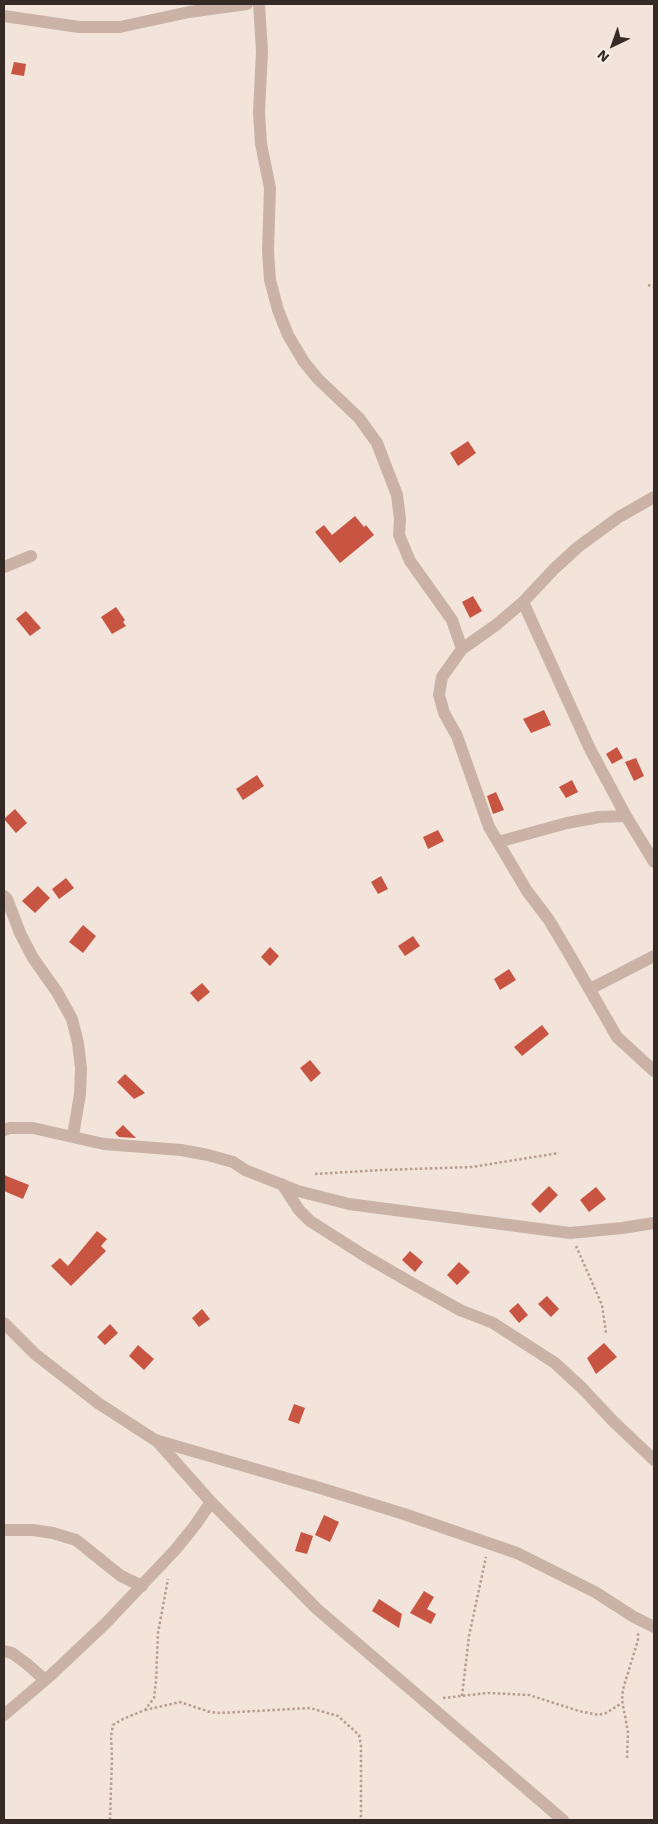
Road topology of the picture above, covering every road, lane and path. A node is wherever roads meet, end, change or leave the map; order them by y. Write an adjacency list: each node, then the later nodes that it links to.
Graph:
1 (247, 4): 3 (street)
2 (259, 4): 11 (street)
3 (189, 8): 4 (street)
4 (4, 16)
5 (648, 285): 6 (path)
6 (654, 287)
7 (654, 497): 10 (street)
8 (31, 556): 9 (street)
9 (4, 567)
10 (523, 602): 11 (street); 12 (street)
11 (462, 649): 13 (street)
12 (626, 816): 13 (street); 14 (street)
13 (498, 842): 17 (street)
14 (654, 862)
15 (4, 896): 20 (street)
16 (654, 956): 17 (street)
17 (590, 990): 18 (street)
18 (654, 1071)
19 (4, 1130): 20 (street)
20 (73, 1136): 23 (street)
21 (559, 1153): 22 (path)
22 (315, 1174)
23 (282, 1184): 25 (street); 29 (street)
24 (654, 1223): 25 (street)
25 (570, 1233): 27 (path)
26 (4, 1322): 28 (street)
27 (606, 1333)
28 (155, 1440): 30 (street); 32 (street)
29 (654, 1460)
30 (211, 1502): 34 (street); 40 (street)
31 (4, 1530): 34 (street)
32 (489, 1543): 35 (street); 39 (path)
33 (168, 1578): 42 (path)
34 (142, 1586): 38 (street)
35 (634, 1617): 36 (street); 41 (path)
36 (654, 1627)
37 (4, 1651): 38 (street)
38 (45, 1680): 43 (street)
39 (462, 1696): 40 (path); 41 (path)
40 (424, 1700): 47 (street)
41 (622, 1703): 44 (path)
42 (145, 1710): 45 (path); 46 (path)
43 (4, 1714)
44 (627, 1758)
45 (110, 1820)
46 (361, 1820)
47 (563, 1820)

